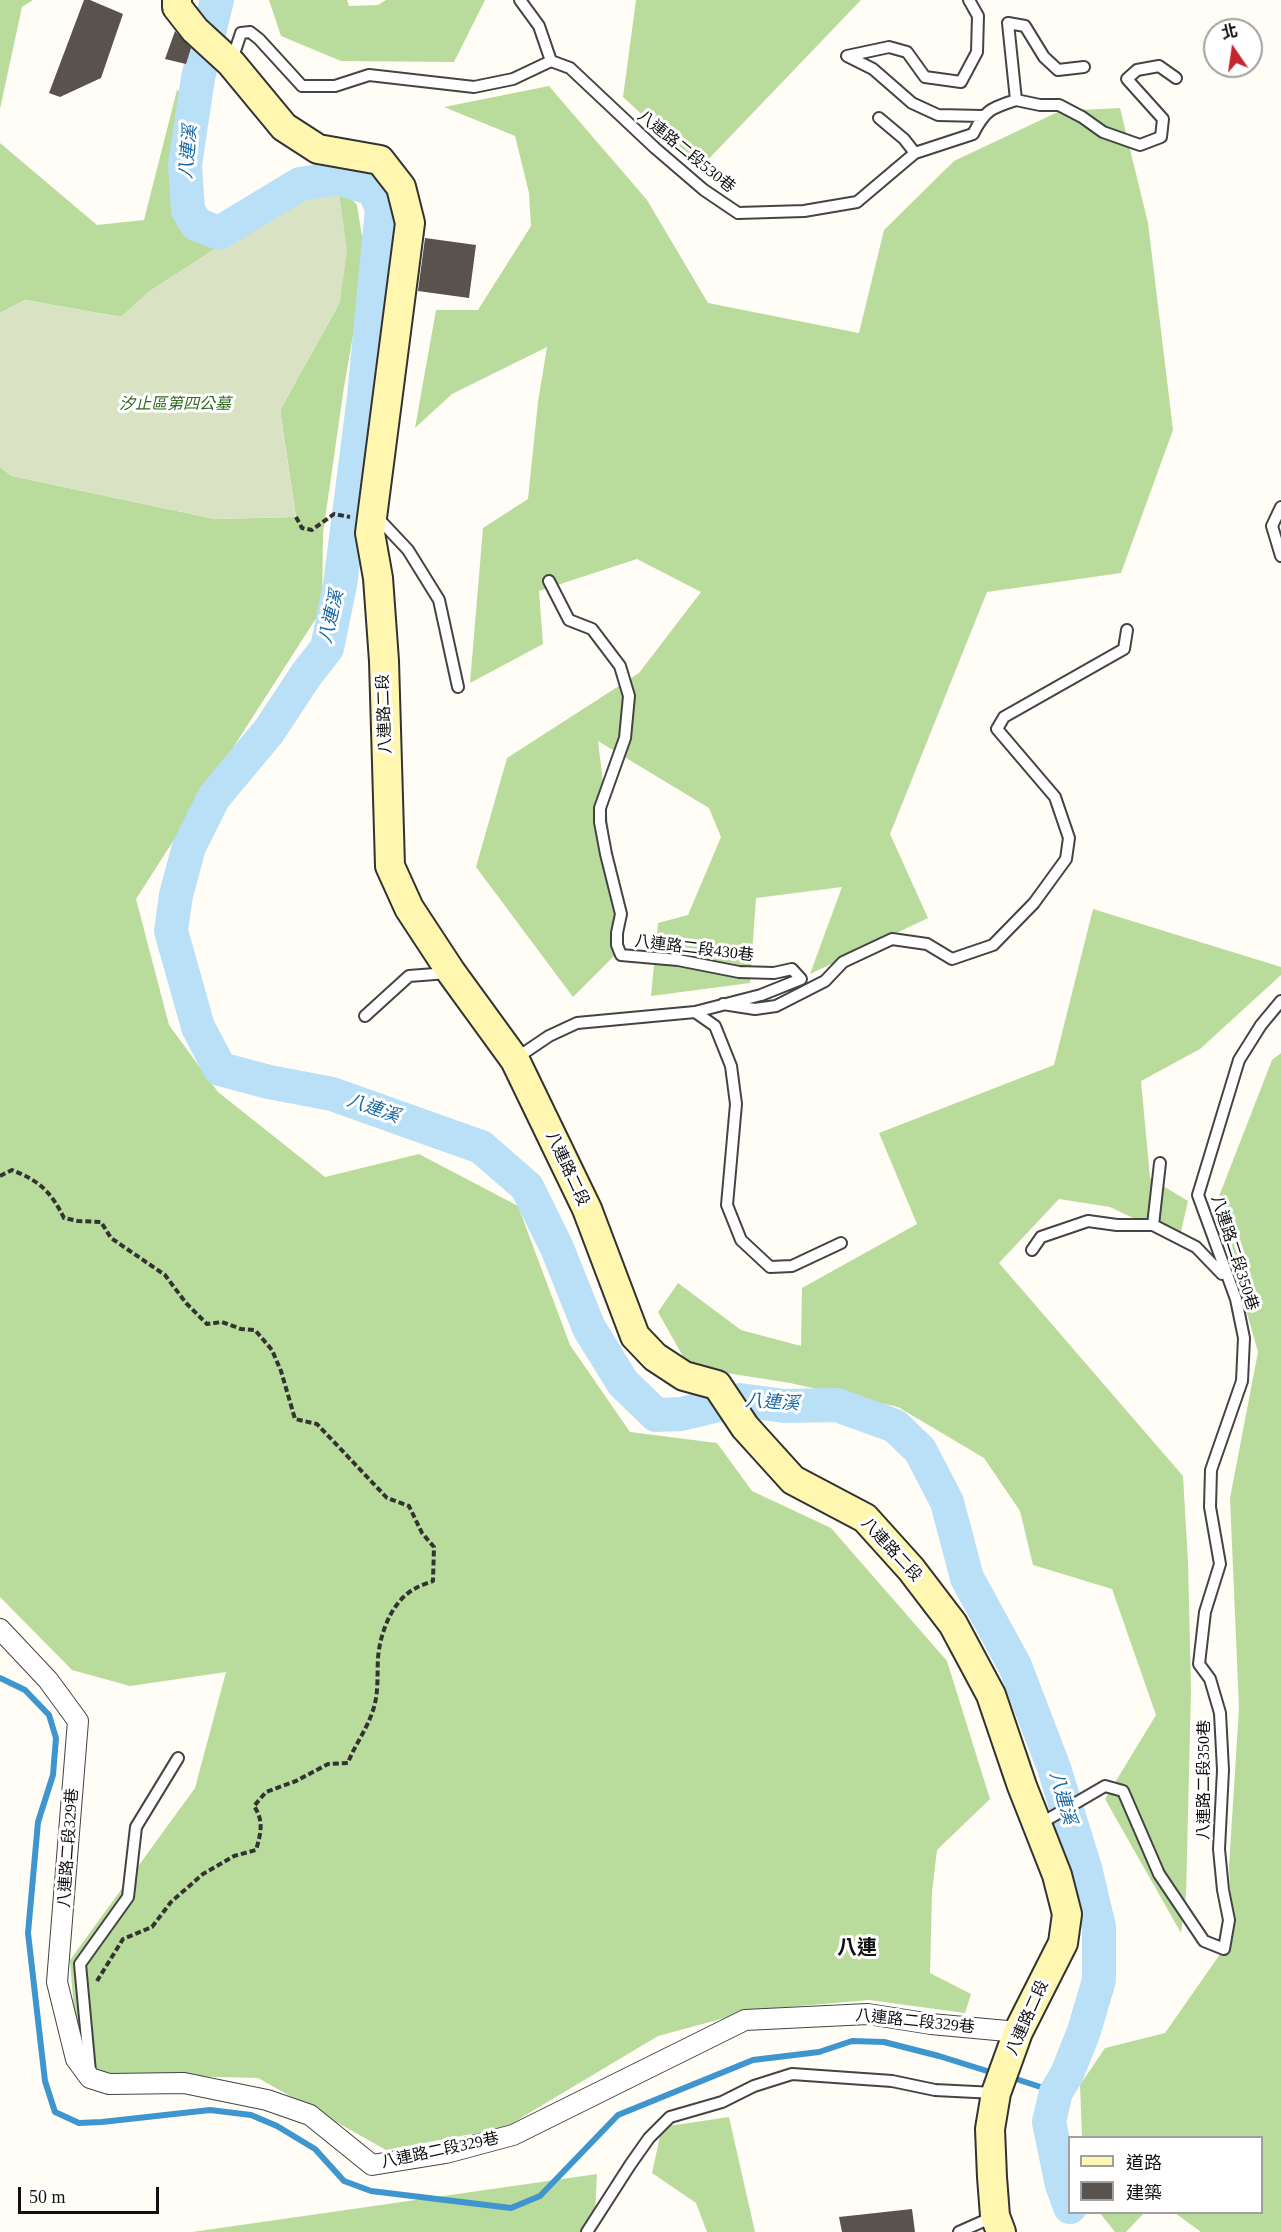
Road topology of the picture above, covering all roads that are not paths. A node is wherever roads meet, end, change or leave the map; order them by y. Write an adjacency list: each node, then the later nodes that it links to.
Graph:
1 (177, 0): 4 (street, 八連路二段)
2 (520, 0): 5 (lane)
3 (969, 0): 9 (lane)
4 (227, 60): 5 (lane); 13 (street, 八連路二段)
5 (551, 61): 11 (lane, 八連路二段530巷)
6 (1084, 68): 8 (lane)
7 (1176, 78): 8 (lane)
8 (1016, 100): 9 (lane, 八連路二段530巷)
9 (982, 116): 11 (lane, 八連路二段530巷)
10 (879, 117): 11 (lane)
11 (915, 153)
12 (1281, 507): 14 (lane)
13 (372, 513): 17 (lane); 18 (street, 八連路二段)
14 (1281, 556)
15 (549, 581): 20 (lane, 八連路二段430巷)
16 (1127, 630): 20 (lane, 八連路二段430巷)
17 (458, 687)
18 (451, 972): 22 (lane); 23 (street, 八連路二段)
19 (1281, 1001): 28 (lane, 八連路二段350巷)
20 (723, 1004): 21 (lane, 八連路二段430巷)
21 (695, 1012): 23 (lane, 八連路二段430巷); 26 (lane)
22 (364, 1016)
23 (515, 1060): 31 (street, 八連路二段)
24 (1160, 1163): 25 (lane)
25 (1153, 1225): 27 (lane); 28 (lane)
26 (841, 1243)
27 (1032, 1250)
28 (1228, 1281): 31 (lane, 八連路二段350巷)
29 (0, 1629): 33 (street, 八連路二段329巷)
30 (178, 1758): 33 (lane)
31 (1038, 1825): 32 (street, 八連路二段)
32 (1018, 2032): 33 (street, 八連路二段329巷); 34 (street, 八連路二段)
33 (90, 2078)
34 (996, 2093): 35 (street, 八連路二段); 36 (lane)
35 (998, 2224): 37 (lane)
36 (587, 2232)
37 (959, 2232)

